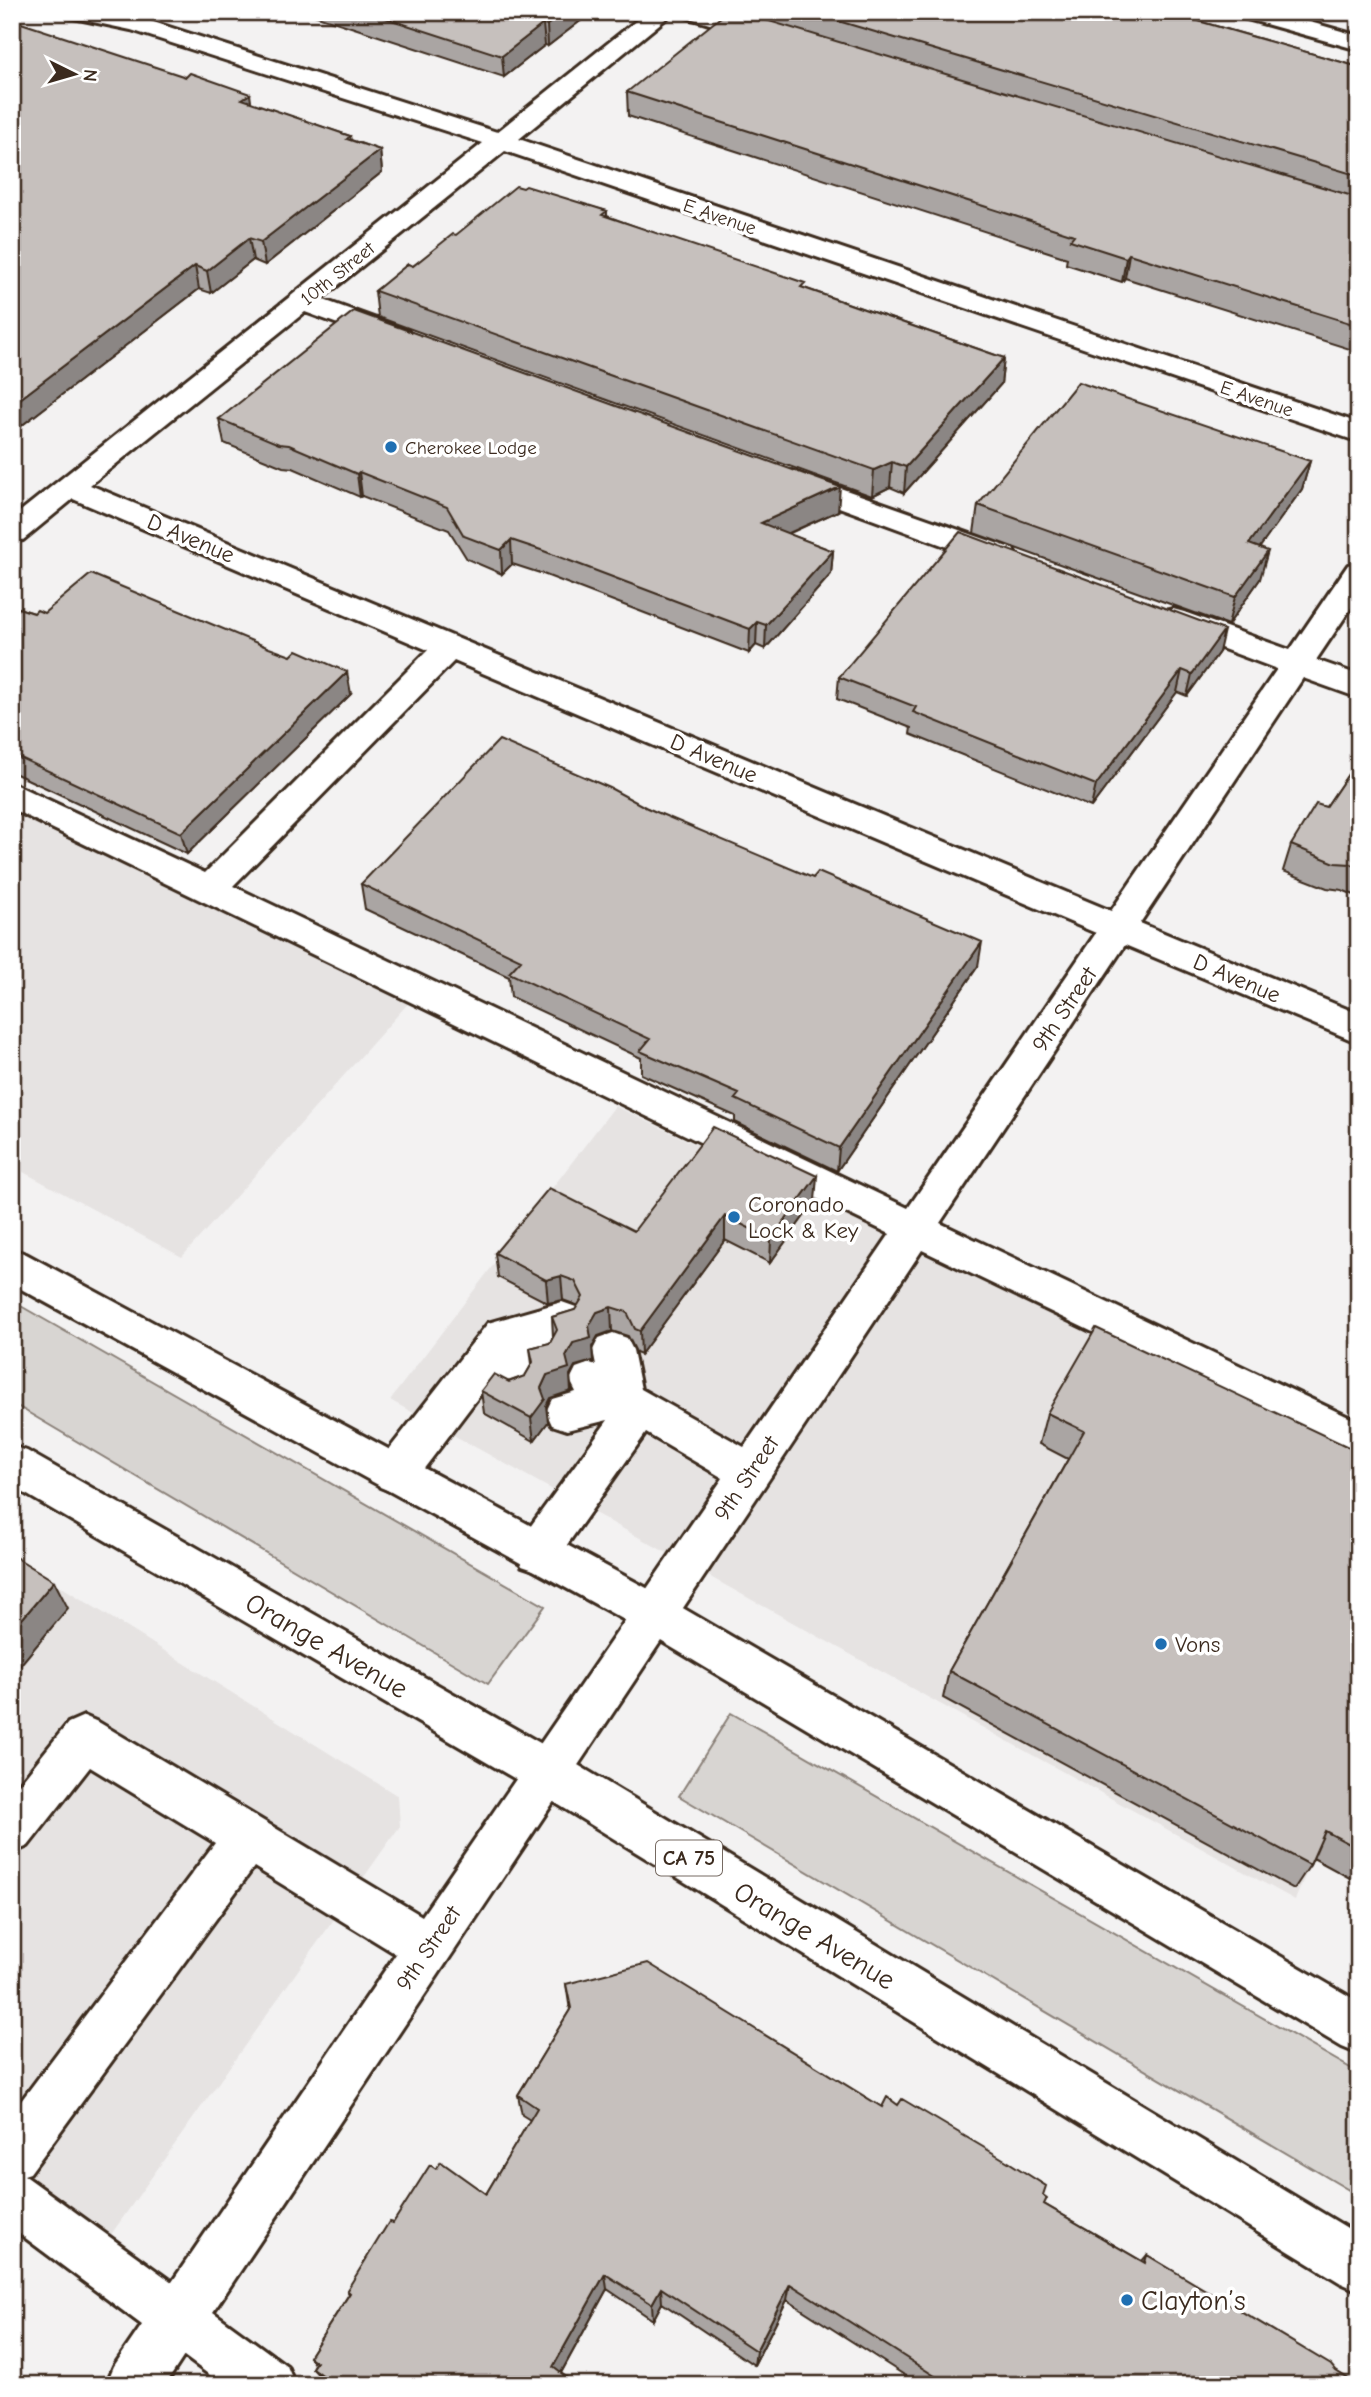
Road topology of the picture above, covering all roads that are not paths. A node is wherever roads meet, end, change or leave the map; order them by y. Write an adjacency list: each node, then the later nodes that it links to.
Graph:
1 (77, 12): 7 (main road, E Avenue)
2 (662, 12): 7 (main road, 10th Street)
3 (694, 12): 5 (main road)
4 (1248, 12): 6 (main road)
5 (787, 40)
6 (1359, 43)
7 (501, 141): 8 (main road, 10th Street); 10 (main road, E Avenue)
8 (302, 301): 9 (main road); 12 (main road, 10th Street)
9 (420, 344)
10 (1359, 433)
11 (760, 468): 14 (main road)
12 (69, 487): 13 (main road, 10th Street); 17 (main road, D Avenue)
13 (12, 533)
14 (1021, 564)
15 (1359, 572): 18 (main road, 9th Street)
16 (1152, 611): 18 (main road)
17 (449, 647): 21 (main road); 22 (main road, D Avenue)
18 (1296, 664): 19 (main road); 22 (main road, 9th Street)
19 (1359, 687)
20 (12, 795): 21 (main road)
21 (210, 888): 24 (main road)
22 (1118, 928): 23 (main road, D Avenue); 24 (main road, 9th Street)
23 (1359, 1029)
24 (916, 1227): 29 (main road); 31 (main road, 9th Street)
25 (12, 1265): 32 (main road)
26 (562, 1319): 27 (main road)
27 (519, 1343): 28 (main road); 32 (main road)
28 (513, 1384)
29 (1359, 1442)
30 (12, 1464): 35 (main road, Orange Avenue / CA 75)
31 (750, 1472): 33 (main road); 34 (main road, 9th Street)
32 (396, 1474): 33 (main road)
33 (537, 1552): 34 (main road)
34 (654, 1614): 35 (main road, 9th Street); 39 (main road)
35 (547, 1772): 38 (main road, 9th Street); 42 (main road, Orange Avenue / CA 75)
36 (12, 1830): 37 (main road)
37 (248, 1837): 38 (main road); 40 (main road)
38 (429, 1947): 43 (main road, 9th Street)
39 (1359, 2030)
40 (12, 2155)
41 (12, 2196): 43 (main road)
42 (1359, 2265)
43 (178, 2318): 44 (main road, 9th Street); 45 (main road)
44 (133, 2385)
45 (268, 2385)

